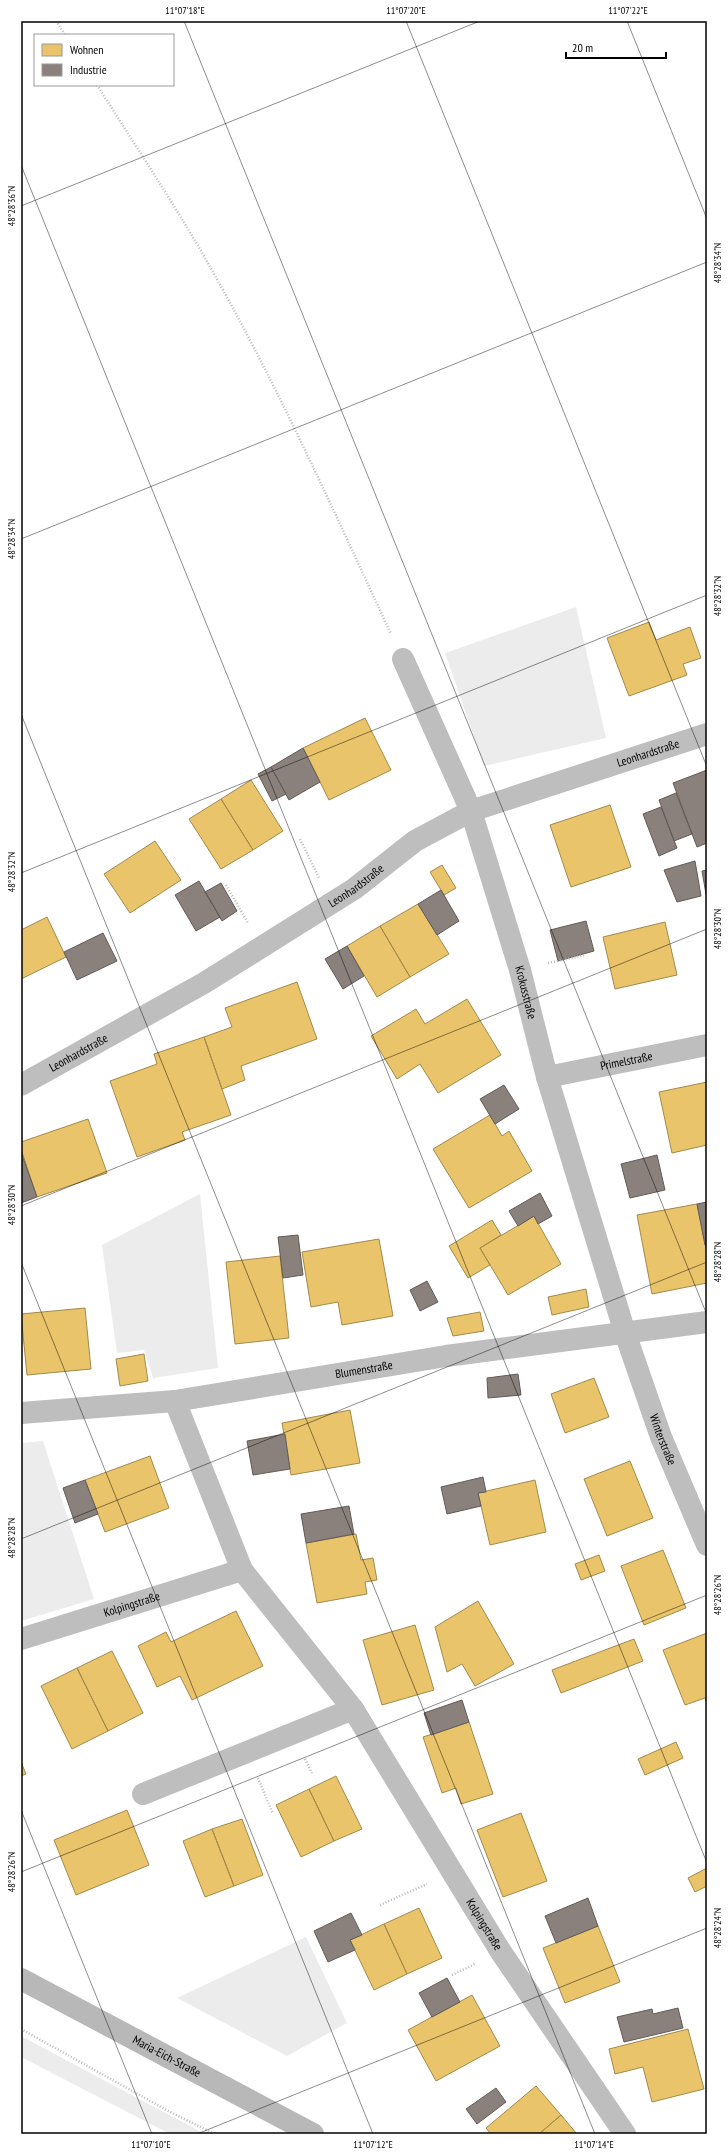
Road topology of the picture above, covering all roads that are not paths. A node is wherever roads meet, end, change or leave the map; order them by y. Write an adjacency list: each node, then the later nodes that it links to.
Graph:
1 (403, 659): 3 (street, Krokusstraße)
2 (707, 734): 3 (street, Leonhardstraße)
3 (471, 811): 5 (street, Krokusstraße); 6 (street, Leonhardstraße)
4 (707, 1045): 5 (street, Primelstraße)
5 (547, 1077): 8 (street, Krokusstraße)
6 (22, 1084)
7 (707, 1322): 8 (street, Blumenstraße)
8 (625, 1333): 9 (street, Blumenstraße); 11 (street, Winterstraße)
9 (175, 1401): 10 (street, Blumenstraße); 12 (street, Kolpingstraße)
10 (21, 1414)
11 (707, 1545)
12 (242, 1570): 13 (street, Kolpingstraße); 14 (street, Kolpingstraße)
13 (21, 1640)
14 (354, 1709): 15 (street); 18 (street, Kolpingstraße)
15 (143, 1794)
16 (21, 1979): 17 (main road, Maria-Eich-Straße)
17 (313, 2134)
18 (625, 2134)

